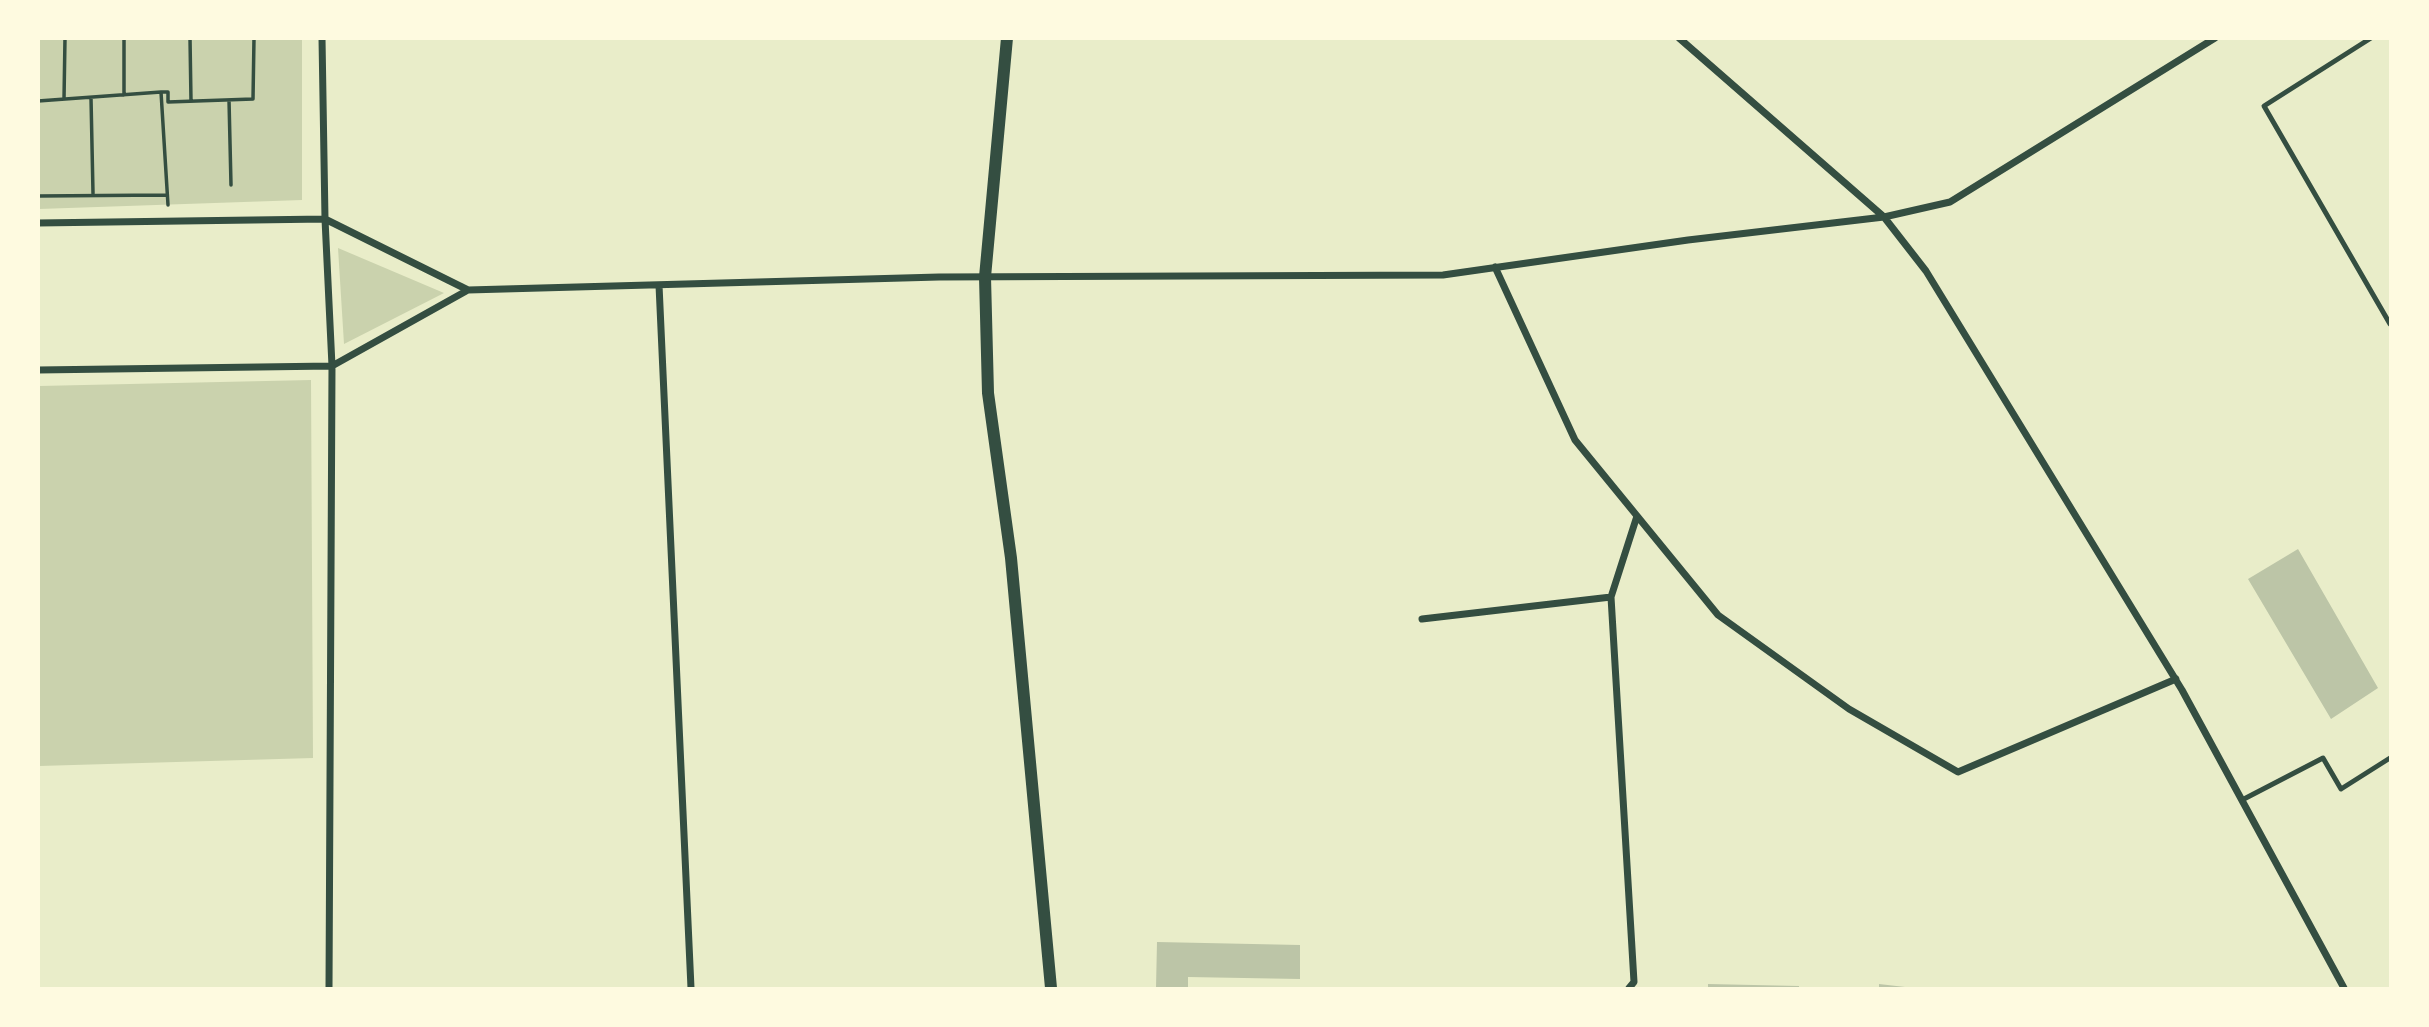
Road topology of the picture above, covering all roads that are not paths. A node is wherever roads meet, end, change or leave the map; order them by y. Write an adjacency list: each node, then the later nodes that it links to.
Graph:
1 (322, 38): 7 (street)
2 (1007, 38): 10 (street)
3 (1679, 38): 6 (street)
4 (2215, 38): 6 (street)
5 (2371, 38): 13 (lane)
6 (1884, 217): 9 (street); 19 (street)
7 (326, 219): 8 (street); 12 (street); 14 (street)
8 (38, 223)
9 (1495, 267): 10 (street); 16 (street)
10 (985, 277): 11 (street); 24 (street)
11 (659, 285): 12 (street); 23 (street)
12 (468, 290): 14 (street)
13 (2390, 324)
14 (332, 366): 15 (street); 22 (street)
15 (38, 370)
16 (1637, 516): 17 (street); 19 (street)
17 (1611, 597): 18 (street); 25 (street)
18 (1422, 619)
19 (2176, 679): 21 (street)
20 (2390, 758): 21 (lane)
21 (2242, 800): 26 (street)
22 (329, 989)
23 (691, 989)
24 (1051, 989)
25 (1629, 989)
26 (2344, 989)

